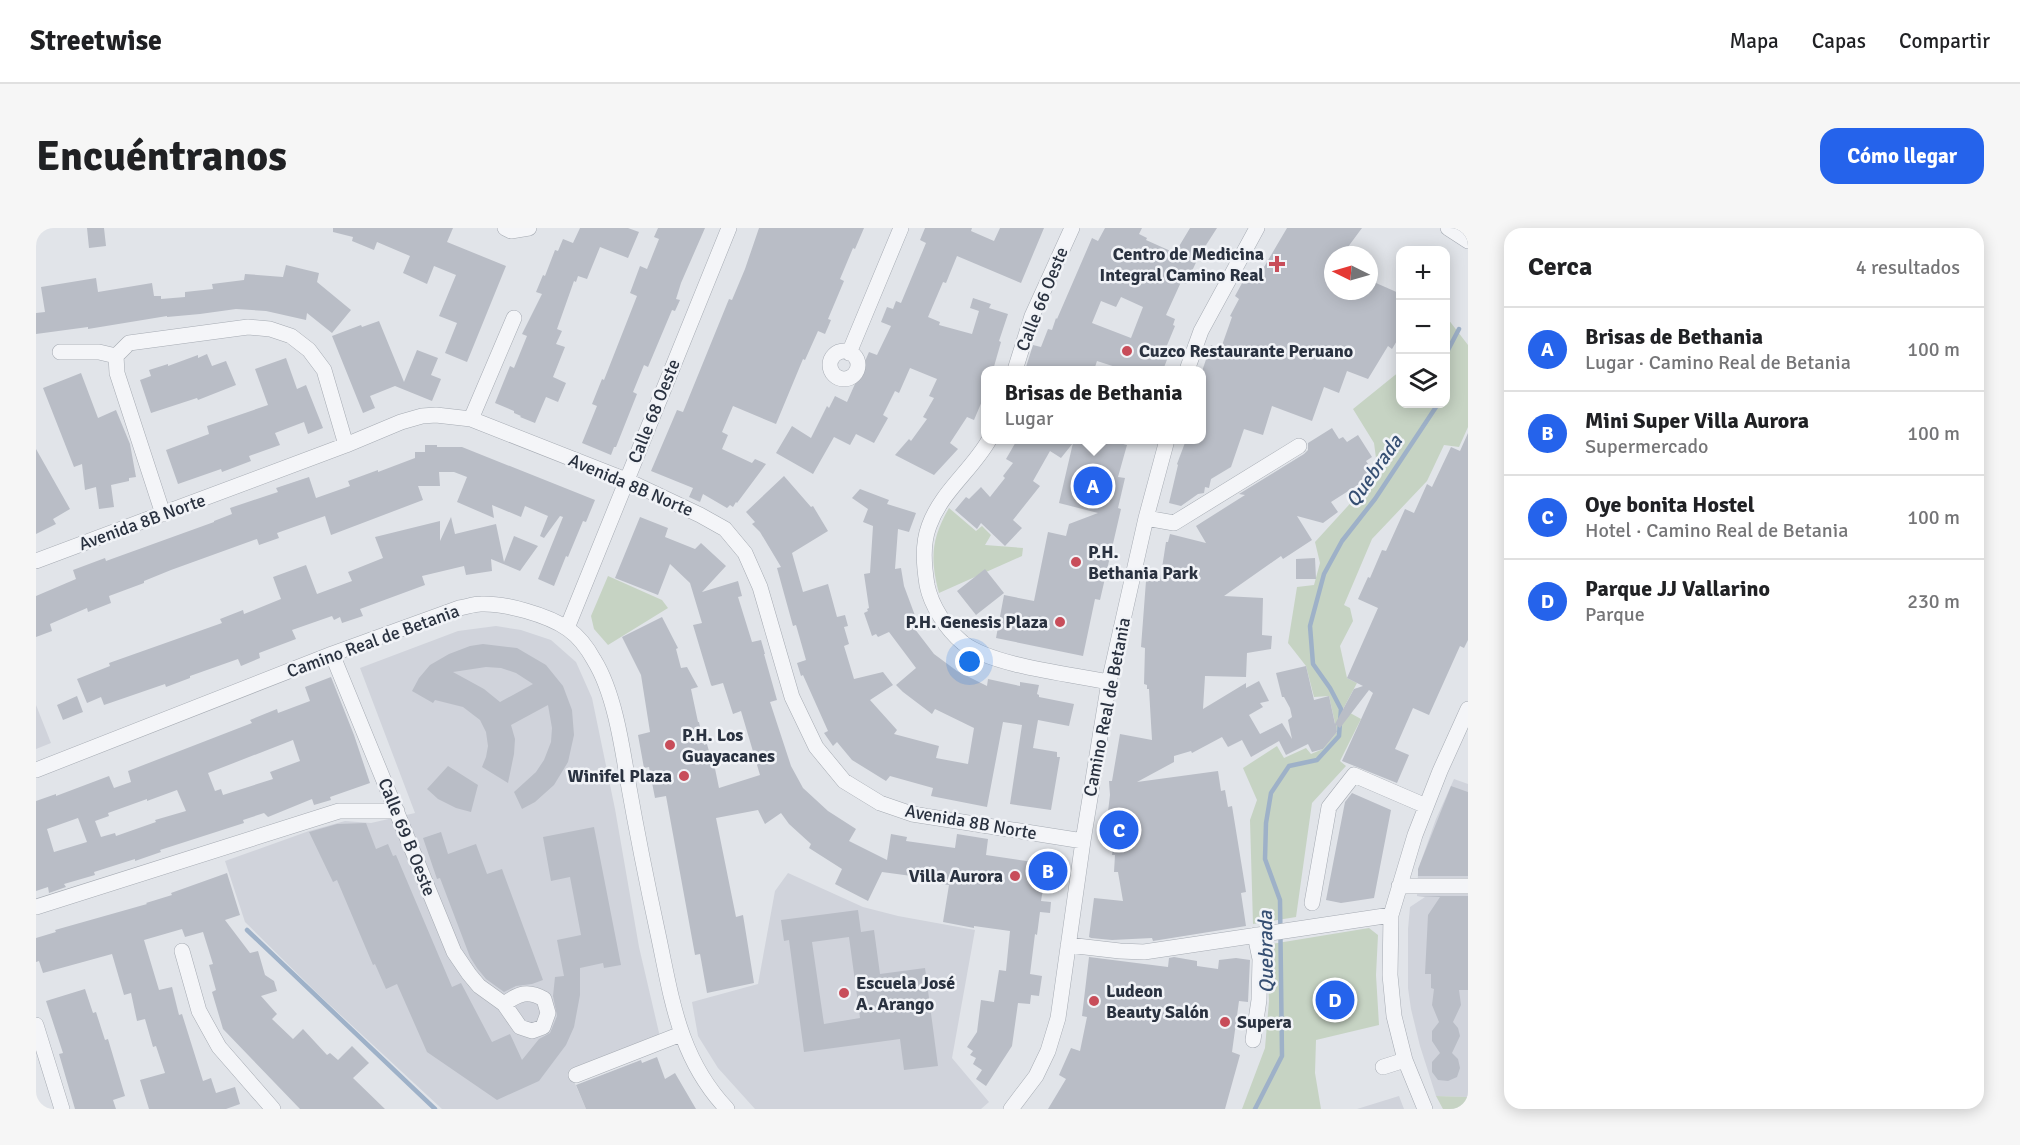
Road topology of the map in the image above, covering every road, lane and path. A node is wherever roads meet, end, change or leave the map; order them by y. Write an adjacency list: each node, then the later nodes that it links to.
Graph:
1 (505, 228): 2 (street)
2 (529, 228)
3 (729, 228): 20 (street, Calle 68 Oeste)
4 (901, 228): 11 (street)
5 (1072, 228): 13 (street, Calle 66 Oeste)
6 (1257, 228): 14 (street)
7 (1448, 228): 8 (street)
8 (1468, 241)
9 (514, 318): 15 (street)
10 (60, 352): 12 (street)
11 (849, 353)
12 (116, 356): 18 (street); 21 (street)
13 (1016, 366)
14 (1188, 366)
15 (471, 419): 18 (street, Avenida 8B Norte); 20 (street, Avenida 8B Norte)
16 (986, 444): 26 (street)
17 (1166, 444): 22 (street, Camino Real de Betania)
18 (346, 445): 21 (street, Avenida 8B Norte)
19 (1299, 446): 22 (street)
20 (626, 480): 24 (street, Calle 68 Oeste); 31 (street, Avenida 8B Norte)
21 (163, 514): 23 (street, Avenida 8B Norte)
22 (1146, 518): 26 (street, Camino Real de Betania)
23 (36, 561)
24 (567, 628): 25 (street, Camino Real de Betania); 42 (street, Camino Real de Betania)
25 (332, 654): 28 (street, Camino Real de Betania); 30 (street, Calle 69 B Oeste)
26 (1109, 682): 31 (street, Camino Real de Betania)
27 (1468, 709): 29 (street)
28 (36, 770)
29 (1426, 806): 32 (street); 34 (street)
30 (397, 811): 35 (street); 40 (street, Calle 69 B Oeste)
31 (1083, 841): 38 (street, Camino Real de Betania)
32 (1399, 886): 33 (street); 36 (street)
33 (1468, 886)
34 (1312, 903)
35 (36, 907)
36 (1391, 915): 37 (street); 44 (street)
37 (1260, 935): 38 (street); 43 (street)
38 (1068, 945): 50 (street, Camino Real de Betania)
39 (182, 951): 48 (street)
40 (504, 1004)
41 (36, 1025): 47 (street)
42 (681, 1034): 46 (street); 49 (street, Camino Real de Betania)
43 (1253, 1040)
44 (1405, 1060): 45 (street); 51 (street)
45 (1383, 1067)
46 (576, 1075)
47 (62, 1109)
48 (273, 1109)
49 (727, 1109)
50 (1011, 1109)
51 (1425, 1109)

